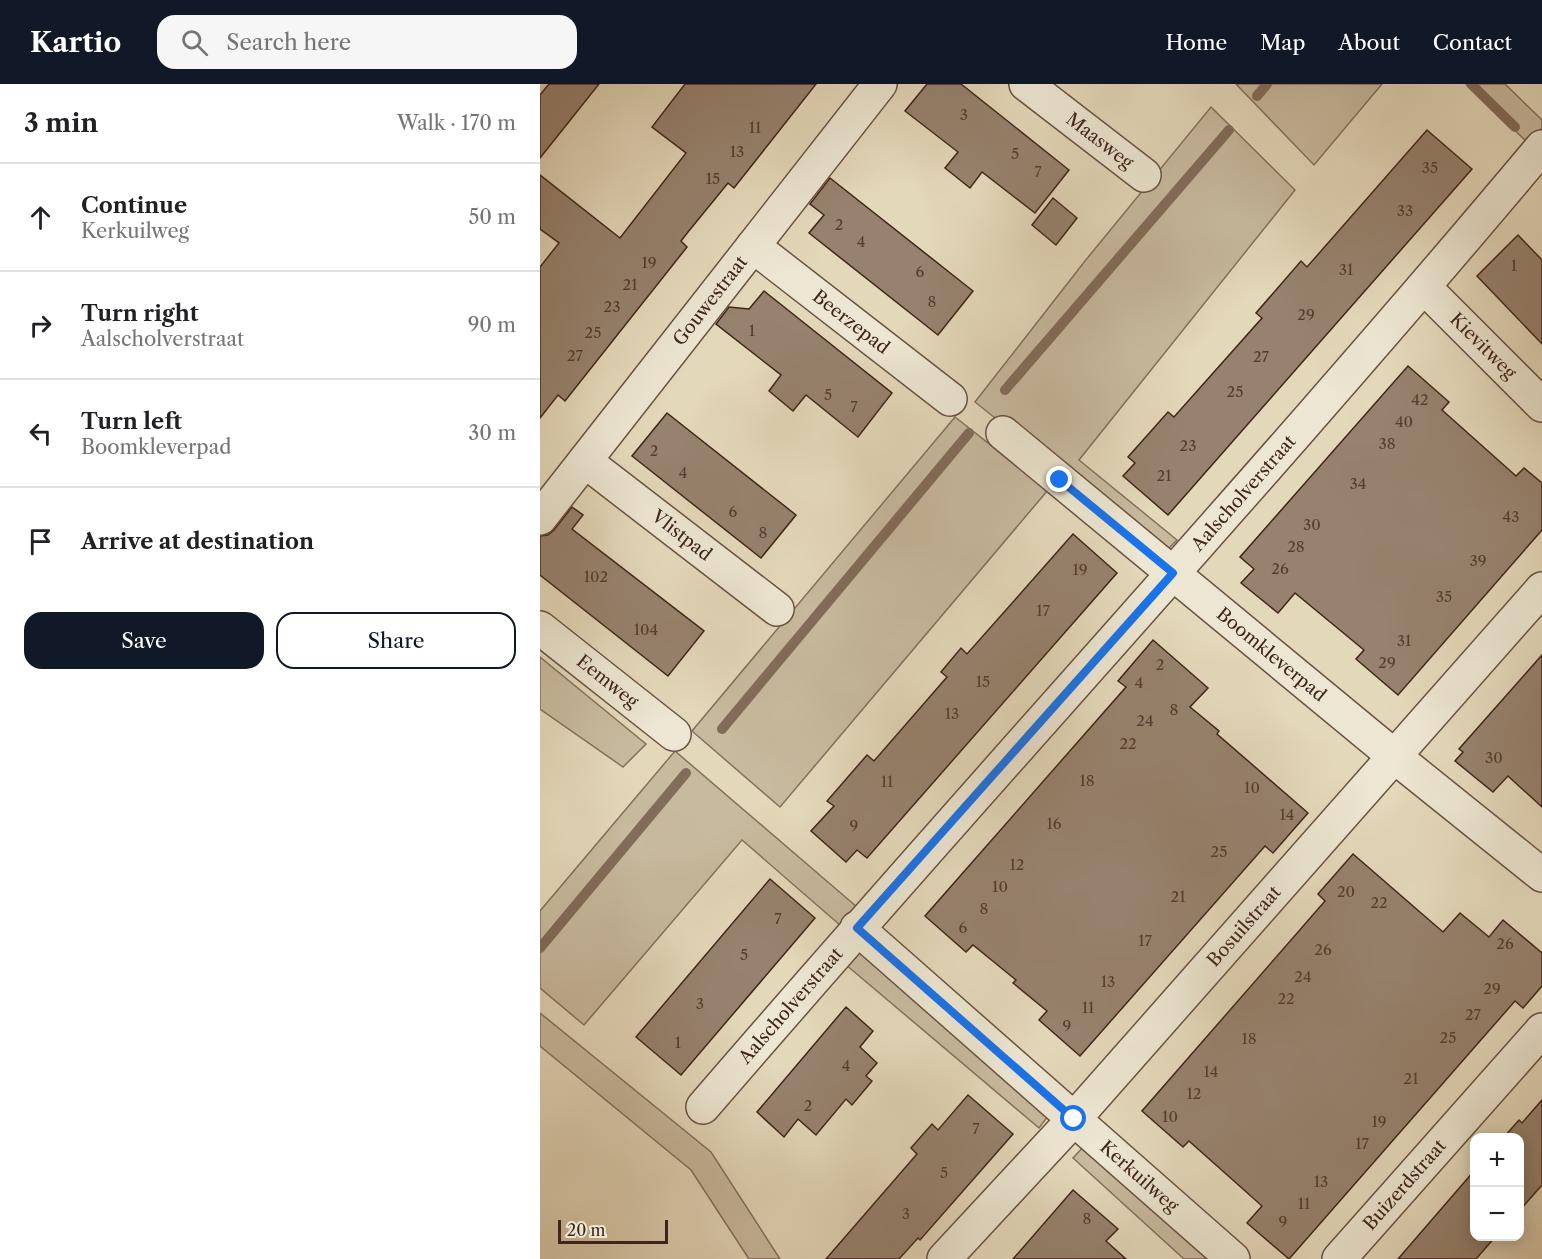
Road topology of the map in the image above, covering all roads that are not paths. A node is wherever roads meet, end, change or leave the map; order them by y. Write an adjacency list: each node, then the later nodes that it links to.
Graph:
1 (880, 84): 5 (street, Gouwestraat)
2 (1026, 84): 4 (street, Maasweg)
3 (1542, 147): 6 (street, Aalscholverstraat)
4 (1144, 175)
5 (753, 246): 7 (street, Beerzepad); 10 (street, Gouwestraat)
6 (1425, 288): 8 (street, Kievitweg); 12 (street, Aalscholverstraat)
7 (950, 399)
8 (1542, 405)
9 (1003, 433): 12 (street, Boomkleverpad)
10 (585, 461): 11 (street, Gouwestraat); 14 (street, Vlistpad)
11 (540, 518)
12 (1173, 573): 17 (street, Boomkleverpad); 19 (street, Aalscholverstraat)
13 (1542, 589): 17 (street, Bosuilstraat)
14 (777, 609)
15 (540, 628): 16 (street, Eemweg)
16 (674, 734)
17 (1394, 756): 18 (street, Boomkleverpad); 22 (street, Bosuilstraat)
18 (1542, 875)
19 (857, 928): 21 (street, Aalscholverstraat); 22 (street, Kerkuilweg)
20 (1542, 1030): 25 (street, Buizerdstraat)
21 (703, 1107)
22 (1074, 1119): 23 (street, Bosuilstraat); 24 (street, Kerkuilweg)
23 (944, 1259)
24 (1233, 1259)
25 (1339, 1259)

